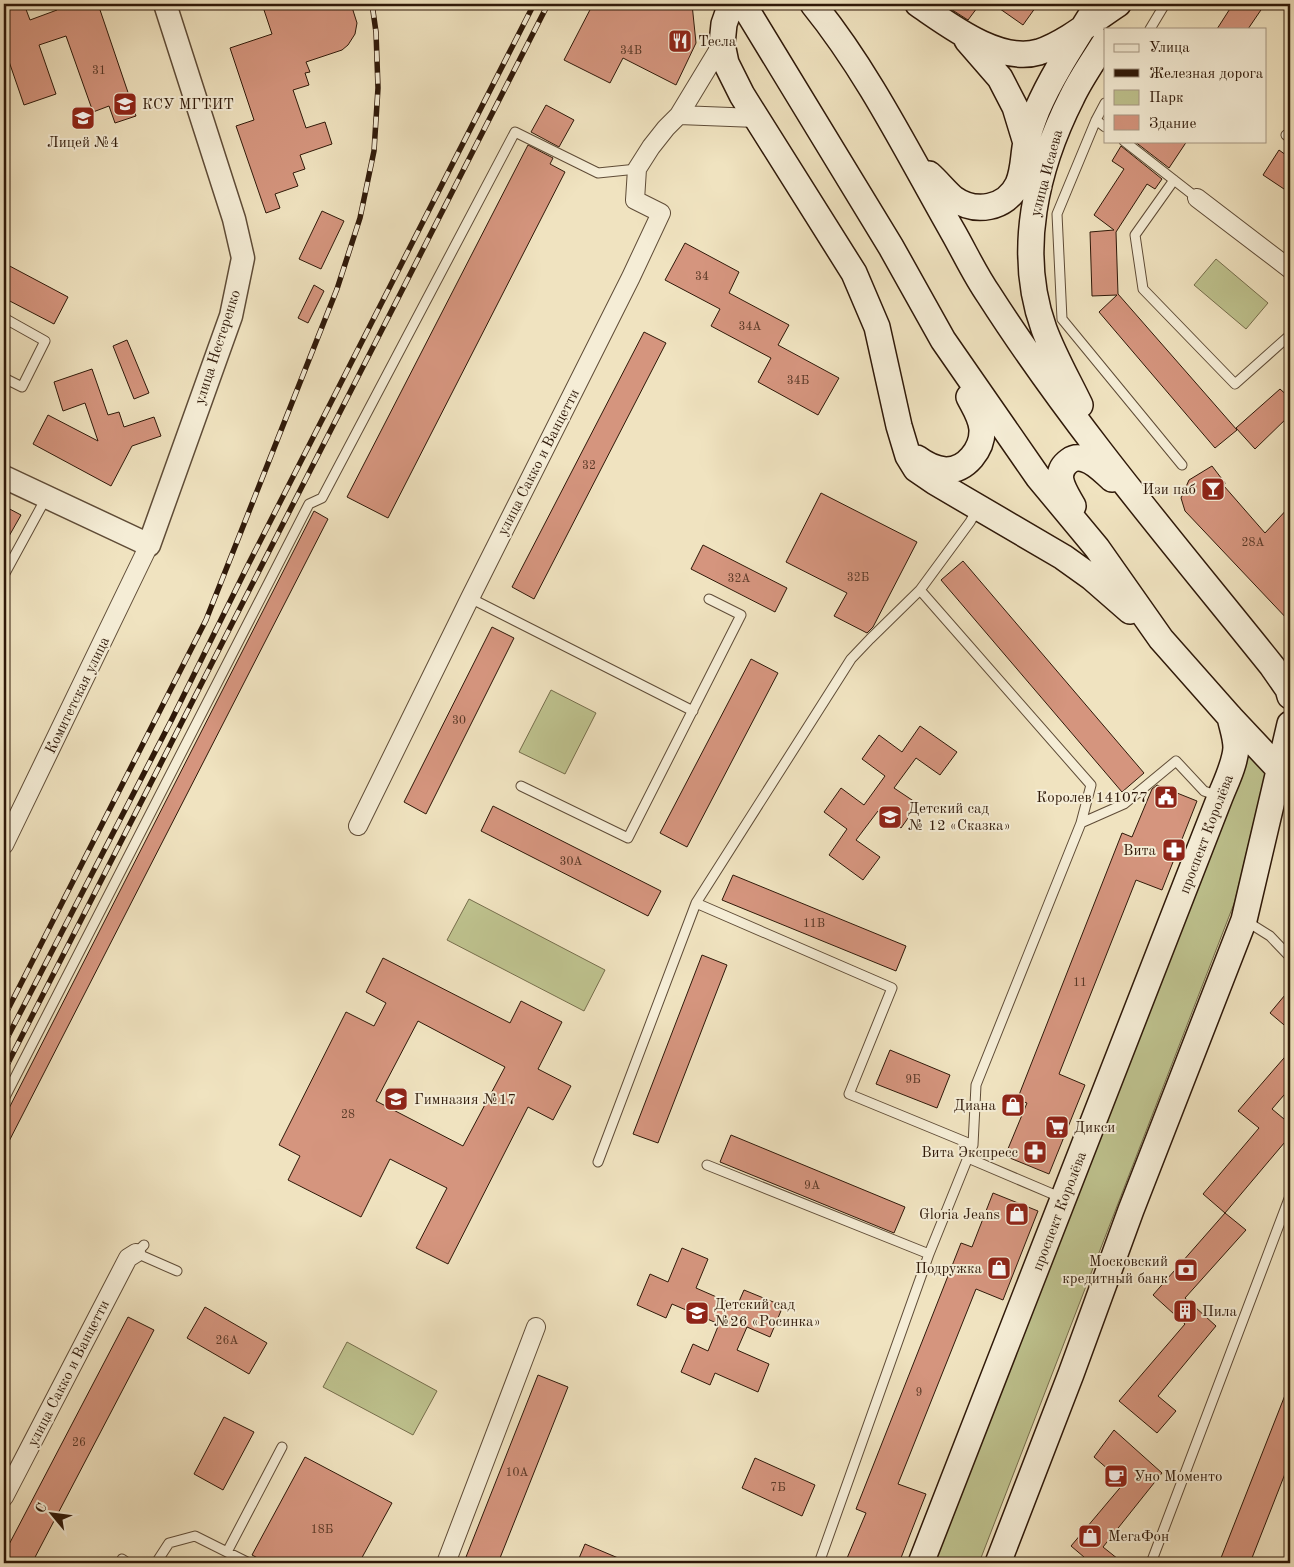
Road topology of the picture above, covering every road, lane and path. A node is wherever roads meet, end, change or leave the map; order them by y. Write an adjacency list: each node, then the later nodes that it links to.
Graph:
1 (165, 4): 39 (street, улица Нестеренко)
2 (730, 4): 14 (main road)
3 (743, 4): 30 (main road)
4 (813, 4): 23 (main road)
5 (918, 4): 13 (main road)
6 (1098, 4): 10 (main road)
7 (1118, 4): 10 (main road)
8 (1128, 4): 11 (main road)
9 (1166, 4): 12 (lane)
10 (1084, 26): 13 (main road); 22 (main road)
11 (1114, 28)
12 (1151, 28)
13 (958, 31): 22 (main road)
14 (722, 44): 17 (street); 18 (main road)
15 (1104, 44): 33 (main road, улица Исаева)
16 (1104, 106): 19 (lane)
17 (680, 115): 18 (street); 24 (street)
18 (756, 118): 32 (main road)
19 (1096, 120): 20 (lane); 34 (lane)
20 (1104, 126)
21 (1125, 142): 25 (lane)
22 (1026, 143): 23 (main road)
23 (906, 150): 33 (main road)
24 (637, 169): 43 (street, улица Сакко и Ванцетти); 61 (lane)
25 (1174, 180): 26 (lane); 29 (lane)
26 (1198, 198): 27 (street)
27 (1290, 269)
28 (4, 318): 31 (lane)
29 (1290, 335)
30 (943, 340): 32 (main road); 40 (main road)
31 (4, 378)
32 (906, 447): 38 (main road)
33 (1102, 453): 37 (main road)
34 (1182, 465)
35 (4, 477): 36 (street)
36 (46, 498): 39 (street); 41 (lane)
37 (1141, 503): 40 (main road); 46 (main road)
38 (978, 508): 42 (lane); 45 (main road)
39 (149, 545): 54 (street, Комитетская улица)
40 (1097, 548): 45 (main road)
41 (4, 575)
42 (920, 590): 55 (lane); 58 (lane)
43 (470, 598): 48 (lane); 56 (street, улица Сакко и Ванцетти)
44 (709, 599): 48 (lane)
45 (1161, 639): 49 (main road)
46 (1281, 672): 47 (main road)
47 (1290, 696)
48 (693, 711): 52 (lane)
49 (1230, 717): 51 (main road); 53 (main road, проспект Королёва)
50 (1290, 724): 51 (main road)
51 (1285, 775): 59 (main road)
52 (521, 786)
53 (1220, 797): 55 (lane); 67 (main road, проспект Королёва)
54 (10, 816): 57 (street, Комитетская улица)
55 (1081, 824): 62 (lane)
56 (358, 826)
57 (4, 845)
58 (696, 903): 62 (lane); 64 (lane)
59 (1244, 920): 60 (lane); 80 (main road)
60 (1290, 956)
61 (4, 1099)
62 (973, 1145): 63 (lane)
63 (968, 1158): 67 (lane); 69 (lane)
64 (598, 1162)
65 (706, 1165): 69 (lane)
66 (1290, 1196): 81 (lane)
67 (1064, 1199): 79 (main road, проспект Королёва)
68 (140, 1249): 70 (lane); 73 (street, улица Сакко и Ванцетти)
69 (929, 1254): 78 (lane)
70 (177, 1271)
71 (536, 1327): 77 (street)
72 (282, 1447): 74 (lane)
73 (4, 1498)
74 (228, 1552): 75 (lane); 76 (lane)
75 (156, 1563)
76 (249, 1563)
77 (446, 1563)
78 (819, 1563)
79 (921, 1563)
80 (998, 1563)
81 (1151, 1563)

